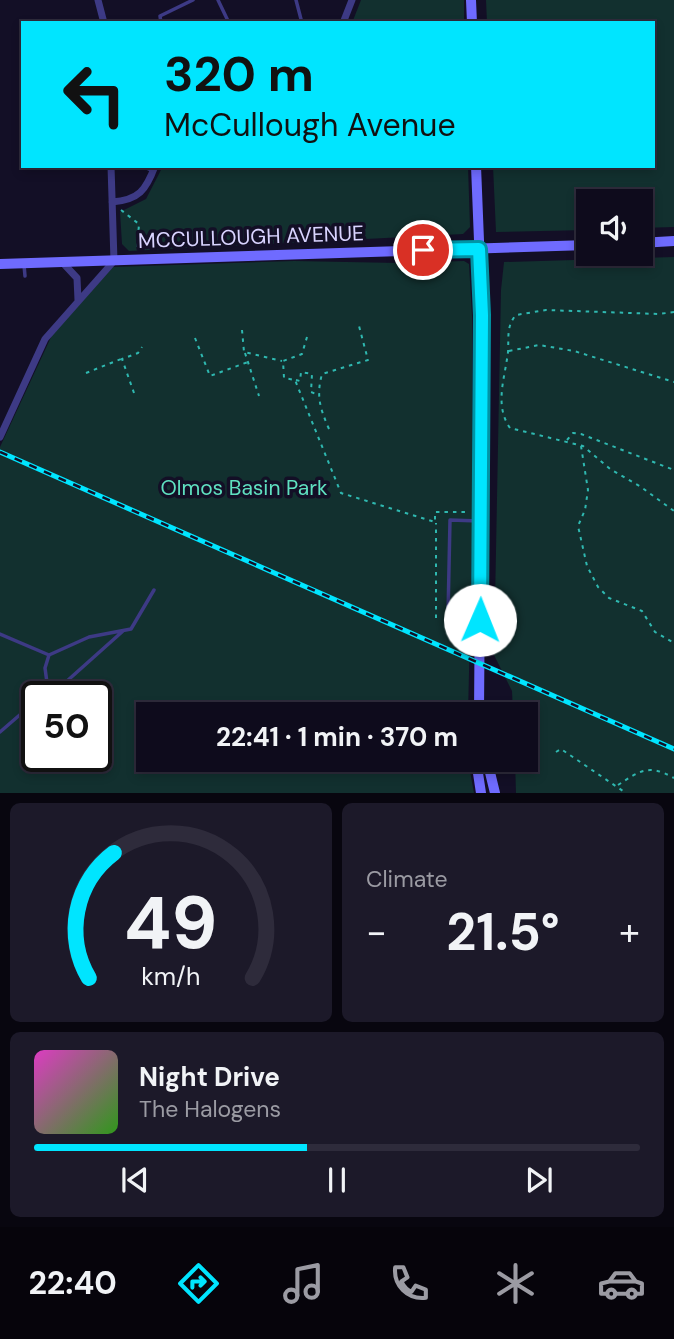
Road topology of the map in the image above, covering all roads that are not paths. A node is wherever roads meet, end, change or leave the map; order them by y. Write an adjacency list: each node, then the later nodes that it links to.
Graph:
1 (99, 0): 7 (street)
2 (193, 0): 8 (lane)
3 (218, 0): 9 (lane)
4 (296, 0): 10 (lane)
5 (352, 0): 11 (street)
6 (471, 0): 12 (main road)
7 (104, 21)
8 (161, 21)
9 (228, 21)
10 (301, 21)
11 (344, 21)
12 (472, 21)
13 (111, 168): 16 (street)
14 (476, 168): 20 (main road)
15 (154, 169): 16 (street)
16 (112, 202): 21 (street)
17 (674, 241): 18 (main road)
18 (653, 242)
19 (576, 245): 20 (main road, MCCULLOUGH AVENUE)
20 (479, 249): 21 (main road, MCCULLOUGH AVENUE); 28 (main road)
21 (114, 261): 22 (main road, MCCULLOUGH AVENUE); 26 (street)
22 (62, 262): 23 (main road, MCCULLOUGH AVENUE); 26 (street)
23 (24, 263): 24 (main road, MCCULLOUGH AVENUE); 25 (lane)
24 (0, 264)
25 (24, 276)
26 (78, 300): 27 (street)
27 (0, 437)
28 (481, 521): 30 (main road); 30 (lane)
29 (154, 590): 31 (lane)
30 (480, 620): 36 (main road)
31 (124, 629): 33 (lane); 35 (lane)
32 (0, 634): 33 (lane)
33 (49, 654): 34 (lane)
34 (47, 681)
35 (66, 681)
36 (479, 702)
37 (21, 714): 38 (lane)
38 (0, 732)
39 (478, 772): 41 (main road)
40 (490, 772): 42 (main road)
41 (481, 793)
42 (495, 793)

